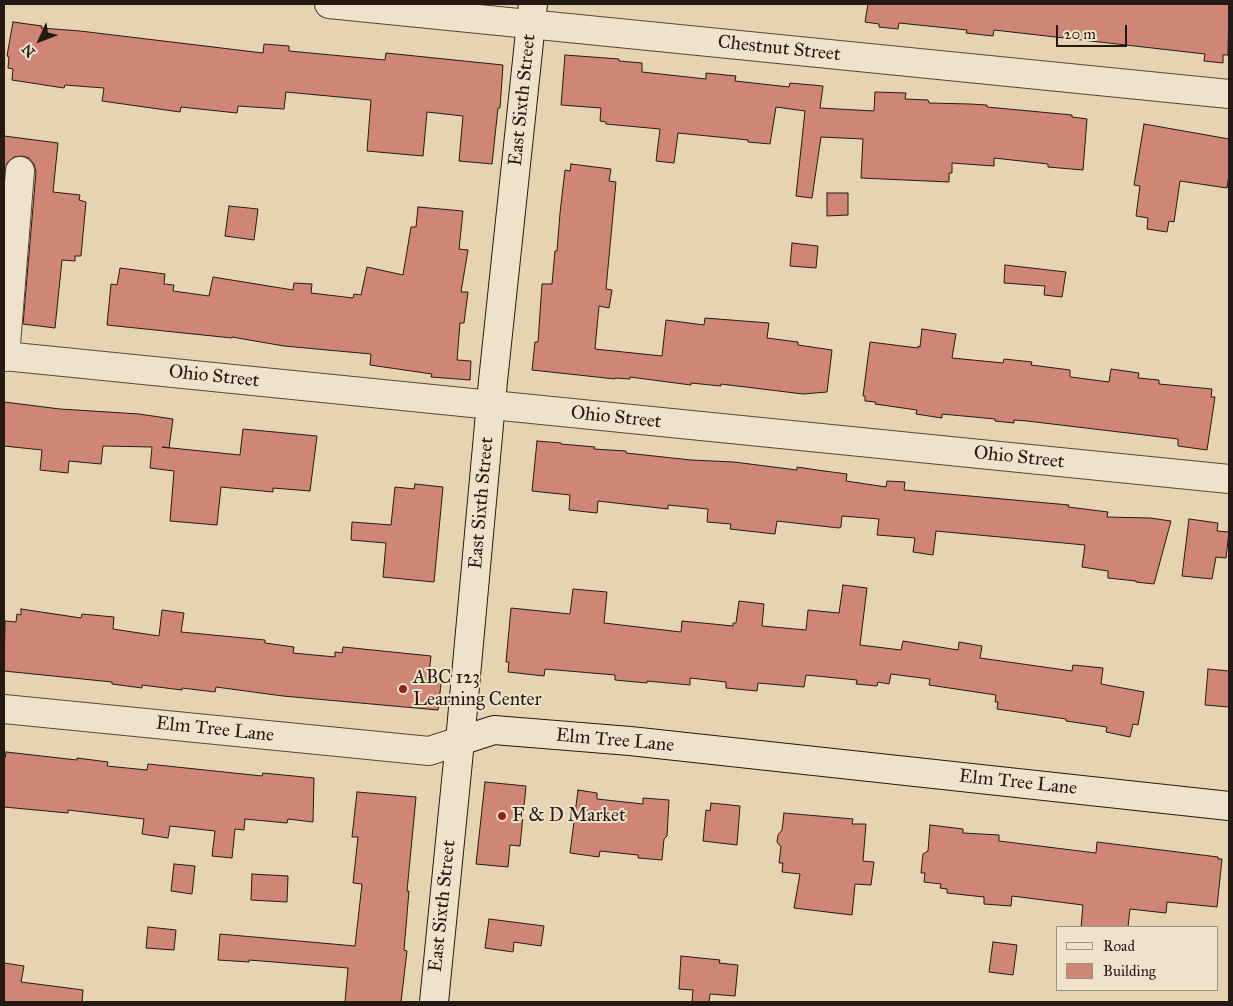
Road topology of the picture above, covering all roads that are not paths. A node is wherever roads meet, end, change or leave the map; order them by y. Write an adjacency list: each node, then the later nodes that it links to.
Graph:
1 (329, 4): 2 (street, Chestnut Street)
2 (532, 14): 3 (street, Chestnut Street); 6 (street, East Sixth Street)
3 (1229, 94)
4 (20, 171): 5 (street)
5 (4, 357): 6 (street, Ohio Street)
6 (490, 405): 7 (street, Ohio Street); 9 (street, East Sixth Street)
7 (1229, 479)
8 (4, 709): 9 (street, Elm Tree Lane)
9 (460, 741): 10 (street, Elm Tree Lane); 11 (street, East Sixth Street)
10 (1229, 806)
11 (434, 1002)

